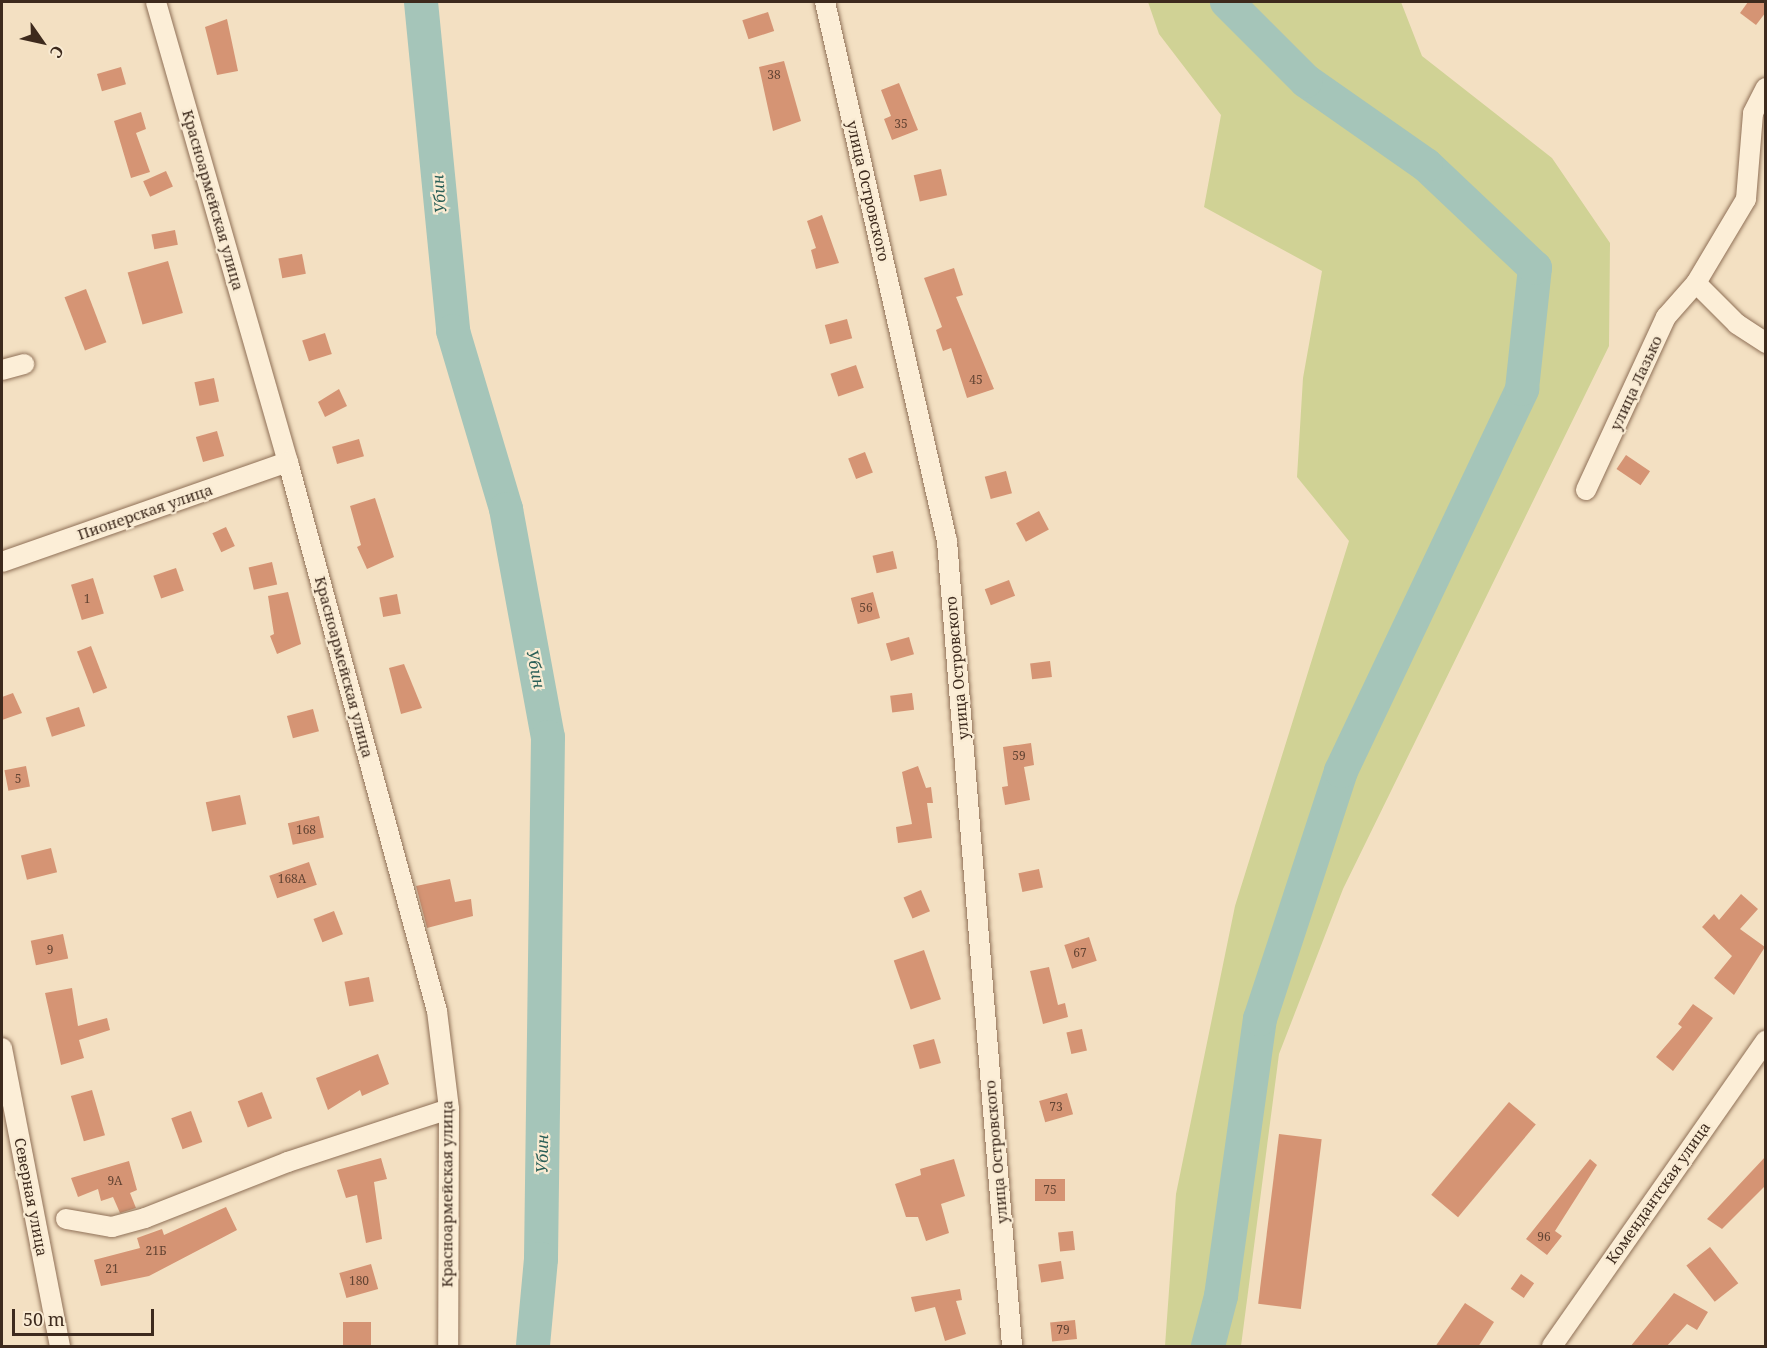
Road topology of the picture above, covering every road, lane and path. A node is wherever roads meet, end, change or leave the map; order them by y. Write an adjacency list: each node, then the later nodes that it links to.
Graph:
1 (156, 2): 8 (street, Красноармейская улица)
2 (825, 2): 17 (street, улица Островского)
3 (1766, 87): 4 (street, улица Лазько)
4 (1696, 283): 5 (street); 9 (street, улица Лазько)
5 (1766, 344)
6 (24, 364): 7 (street)
7 (2, 370)
8 (288, 462): 10 (street, Пионерская улица); 13 (street, Красноармейская улица)
9 (1586, 490)
10 (2, 562)
11 (1766, 1040): 18 (street, Комендантская улица)
12 (2, 1048): 15 (street, Северная улица)
13 (449, 1109): 14 (street); 16 (street, Красноармейская улица)
14 (66, 1219)
15 (60, 1347)
16 (448, 1347)
17 (1012, 1347)
18 (1552, 1347)

